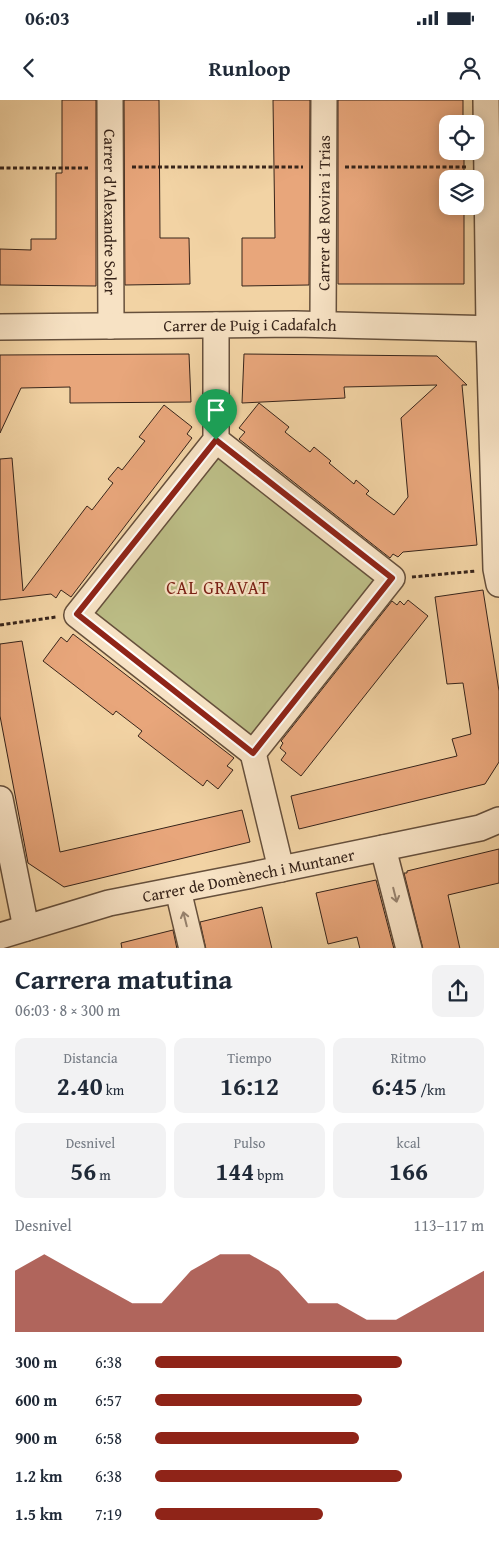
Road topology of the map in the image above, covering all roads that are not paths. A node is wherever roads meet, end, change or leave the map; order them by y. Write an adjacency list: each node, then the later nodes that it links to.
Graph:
1 (110, 100): 6 (street, Carrer d'Alexandre Soler)
2 (324, 100): 4 (street, Carrer de Rovira i Trias)
3 (486, 100): 8 (street)
4 (323, 324): 5 (street, Carrer de Puig i Cadafalch); 8 (street, Carrer de Puig i Cadafalch)
5 (216, 325): 6 (street, Carrer de Puig i Cadafalch); 9 (street)
6 (111, 326): 7 (street, Carrer de Puig i Cadafalch)
7 (0, 327)
8 (494, 329): 10 (street)
9 (216, 440): 11 (street); 11 (street)
10 (498, 576)
11 (253, 753): 15 (street)
12 (0, 799): 17 (street)
13 (499, 820): 14 (street, Carrer de Domènech i Muntaner)
14 (383, 848): 15 (street, Carrer de Domènech i Muntaner); 19 (street, one-way to 19)
15 (280, 869): 16 (street, Carrer de Domènech i Muntaner)
16 (178, 890): 17 (street, Carrer de Domènech i Muntaner); 18 (street, one-way to 16)
17 (15, 936)
18 (192, 948)
19 (409, 948)

